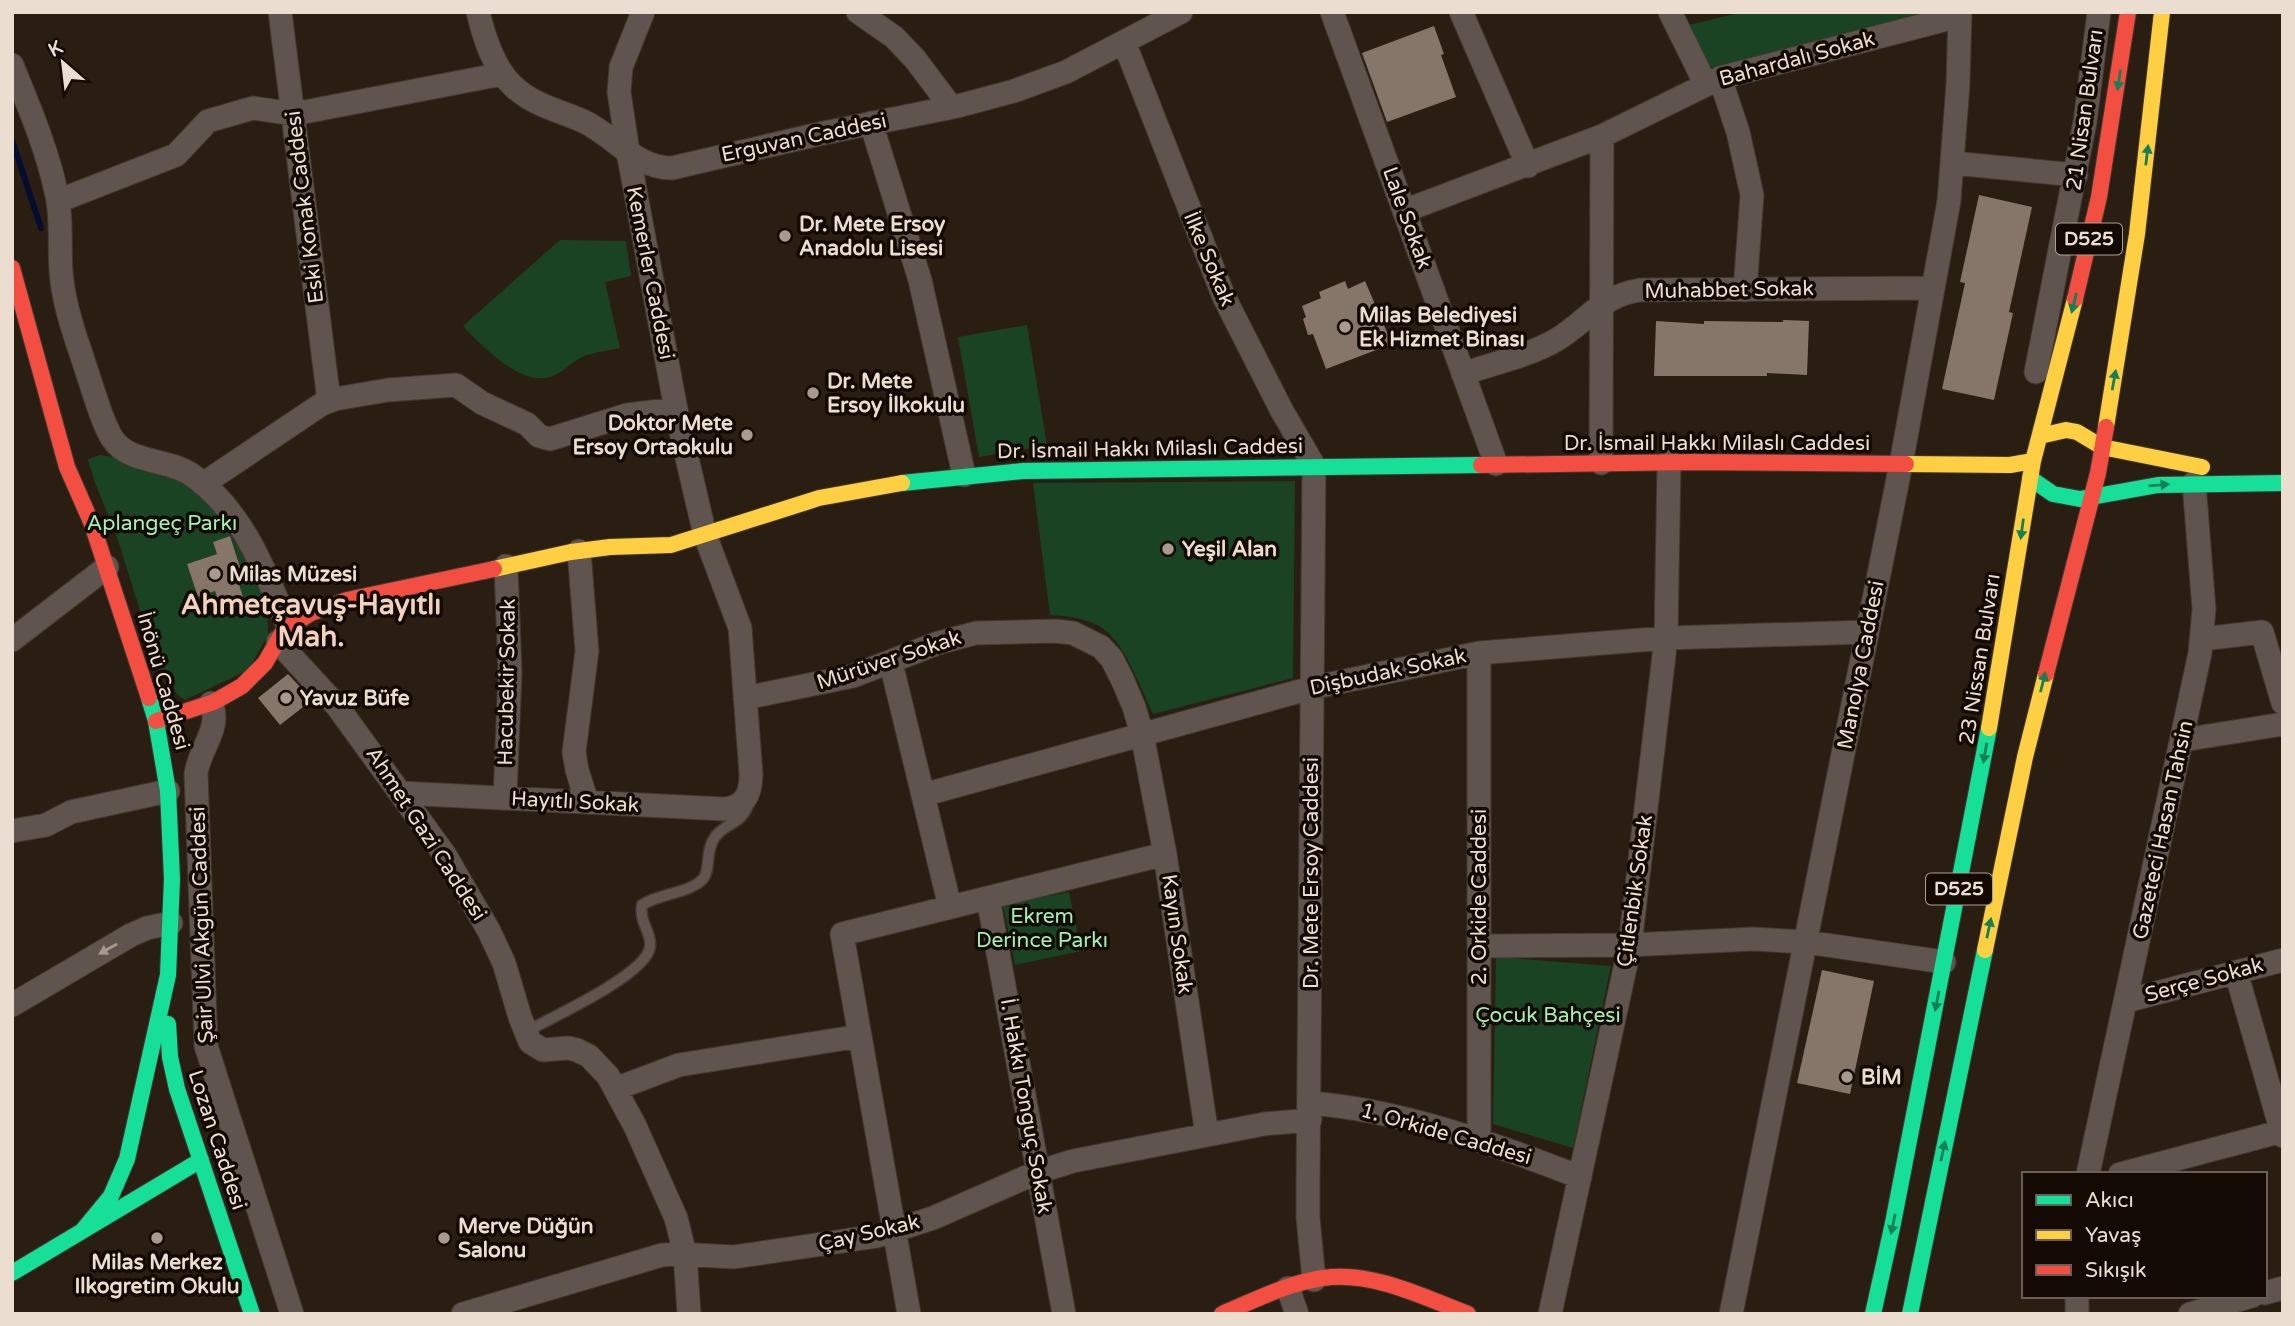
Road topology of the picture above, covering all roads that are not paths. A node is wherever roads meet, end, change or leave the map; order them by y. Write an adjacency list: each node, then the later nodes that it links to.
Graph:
1 (280, 12): 19 (street, Eski Konak Caddesi)
2 (478, 12): 16 (street, Erguvan Caddesi)
3 (643, 12): 22 (street, Kemerler Caddesi)
4 (858, 12): 18 (street)
5 (1181, 12): 13 (street, Erguvan Caddesi)
6 (1332, 12): 27 (street, Lale Sokak)
7 (1461, 12): 24 (street)
8 (2099, 12): 25 (street, 21 Nisan Bulvarı)
9 (2127, 12): 37 (main road, 23 Nissan Bulvarı / D525, one-way to 37)
10 (2162, 12): 38 (main road, D525, one-way to 10)
11 (1676, 13): 17 (street)
12 (1960, 14): 17 (street, Bahardalı Sokak); 23 (street, Manolya Caddesi)
13 (1157, 18): 14 (street, Erguvan Caddesi)
14 (1124, 42): 18 (street, Erguvan Caddesi); 43 (street, İlke Sokak)
15 (12, 65): 26 (street)
16 (502, 74): 19 (street); 22 (street, Erguvan Caddesi)
17 (1713, 81): 21 (street, Bahardalı Sokak); 30 (street)
18 (951, 107): 20 (street, Erguvan Caddesi)
19 (294, 114): 26 (street); 35 (street, Eski Konak Caddesi)
20 (871, 124): 22 (street, Erguvan Caddesi); 45 (street)
21 (1602, 136): 24 (street, Bahardalı Sokak); 32 (street)
22 (628, 152): 36 (street, Kemerler Caddesi)
23 (1953, 163): 25 (street); 29 (street, Manolya Caddesi)
24 (1528, 166): 27 (street, Bahardalı Sokak)
25 (2076, 175): 33 (street, 21 Nisan Bulvarı)
26 (58, 201): 48 (street)
27 (1404, 211): 34 (street, Lale Sokak)
28 (12, 268): 31 (main road, İnönü Caddesi)
29 (1933, 288): 30 (street, Muhabbet Sokak); 42 (street, Manolya Caddesi)
30 (1745, 290): 32 (street, Muhabbet Sokak)
31 (16, 296): 53 (main road, İnönü Caddesi)
32 (1602, 304): 34 (street, Muhabbet Sokak); 40 (street)
33 (2036, 372)
34 (1463, 374): 41 (street, Lale Sokak)
35 (329, 401): 36 (street); 48 (street)
36 (676, 409): 50 (street, Kemerler Caddesi)
37 (2040, 436): 38 (main road); 44 (main road, 23 Nissan Bulvarı / D525)
38 (2102, 447): 46 (main road); 49 (main road, D525)
39 (1669, 462): 40 (main road, Dr. İsmail Hakkı Milaslı Caddesi); 42 (main road, Dr. İsmail Hakkı Milaslı Caddesi); 56 (street, Çitlenbik Sokak)
40 (1601, 463): 41 (main road, Dr. İsmail Hakkı Milaslı Caddesi)
41 (1496, 464): 43 (main road, Dr. İsmail Hakkı Milaslı Caddesi)
42 (1901, 464): 44 (main road, Dr. İsmail Hakkı Milaslı Caddesi); 54 (street, Manolya Caddesi)
43 (1314, 466): 45 (main road, Dr. İsmail Hakkı Milaslı Caddesi); 61 (street, Dr. Mete Ersoy Caddesi)
44 (2031, 470): 49 (main road); 84 (main road, 23 Nissan Bulvarı / D525, one-way to 84)
45 (964, 475): 50 (main road, Dr. İsmail Hakkı Milaslı Caddesi)
46 (2283, 480): 47 (main road)
47 (2194, 483): 49 (main road, one-way to 47); 58 (street, Gazeteci Hasan Tahsin)
48 (203, 484): 55 (street)
49 (2092, 496): 122 (main road, D525, one-way to 49)
50 (705, 535): 51 (main road, Dr. İsmail Hakkı Milaslı Caddesi); 62 (street, Kemerler Caddesi)
51 (579, 551): 52 (main road, Dr. İsmail Hakkı Milaslı Caddesi); 74 (street)
52 (506, 566): 55 (main road, Dr. İsmail Hakkı Milaslı Caddesi); 72 (street, Hacubekir Sokak)
53 (107, 567): 57 (street); 65 (main road, İnönü Caddesi)
54 (1867, 632): 56 (street, Dişbudak Sokak); 80 (street, Manolya Caddesi)
55 (283, 634): 63 (main road); 70 (street, Ahmet Gazi Caddesi)
56 (1666, 638): 59 (street, Dişbudak Sokak); 81 (street, Çitlenbik Sokak)
57 (12, 639)
58 (2202, 639): 64 (street); 68 (street, Gazeteci Hasan Tahsin)
59 (1479, 653): 61 (street, Dişbudak Sokak); 82 (street, 2. Orkide Caddesi)
60 (891, 663): 62 (street, Mürüver Sokak); 67 (street, Mürüver Sokak); 71 (street)
61 (1311, 688): 67 (street, Dişbudak Sokak); 92 (street, Dr. Mete Ersoy Caddesi)
62 (745, 698): 73 (street, Kemerler Caddesi)
63 (211, 703): 65 (main road); 111 (street, Şair Ulvi Akgün Caddesi)
64 (2283, 703)
65 (156, 721): 69 (main road, İnönü Caddesi)
66 (2283, 724): 68 (street)
67 (1142, 734): 71 (street, Dişbudak Sokak); 76 (street, Kayın Sokak)
68 (2183, 740): 87 (street, Gazeteci Hasan Tahsin)
69 (168, 791): 75 (street); 79 (main road, İnönü Caddesi)
70 (401, 793): 72 (street, Hayıtlı Sokak); 89 (street, Ahmet Gazi Caddesi)
71 (922, 794): 78 (street)
72 (505, 798): 74 (street, Hayıtlı Sokak)
73 (745, 800): 74 (street, Hayıtlı Sokak); 89 (lane)
74 (587, 802)
75 (12, 831)
76 (1165, 854): 77 (street); 94 (street, Kayın Sokak)
77 (988, 898): 78 (street); 97 (street, İ. Hakkı Tonguç Sokak)
78 (950, 907): 90 (street)
79 (171, 923): 86 (main road, İnönü Caddesi); 88 (street, one-way to 88)
80 (1806, 942): 81 (street); 84 (street); 120 (street, Manolya Caddesi)
81 (1630, 944): 82 (street); 100 (street, Çitlenbik Sokak)
82 (1479, 946): 95 (street, 2. Orkide Caddesi)
83 (2283, 960): 85 (street, Serçe Sokak)
84 (1944, 962): 121 (main road, 23 Nissan Bulvarı / D525, one-way to 121)
85 (2236, 972): 87 (street, Serçe Sokak); 93 (street)
86 (168, 975): 96 (main road, Lozan Caddesi); 101 (main road, İnönü Caddesi)
87 (2126, 1001): 98 (street, Gazeteci Hasan Tahsin)
88 (12, 1005)
89 (525, 1032): 91 (street)
90 (860, 1036): 91 (street); 102 (street)
91 (615, 1088): 103 (street)
92 (1310, 1111): 94 (street, Çay Sokak); 95 (street, 1. Orkide Caddesi); 105 (street, Dr. Mete Ersoy Caddesi)
93 (2282, 1133): 99 (street)
94 (1206, 1135): 97 (street, Çay Sokak)
95 (1479, 1141): 100 (street, 1. Orkide Caddesi)
96 (201, 1160): 101 (main road, İnönü Caddesi); 110 (main road, Lozan Caddesi)
97 (1038, 1172): 102 (street, Çay Sokak); 115 (street, İ. Hakkı Tonguç Sokak)
98 (2088, 1172)
99 (2128, 1172)
100 (1580, 1177): 119 (street, Çitlenbik Sokak)
101 (83, 1230): 104 (main road, İnönü Caddesi)
102 (894, 1232): 103 (street, Çay Sokak); 114 (street)
103 (685, 1254): 108 (street, Çay Sokak); 113 (street)
104 (12, 1273)
105 (1314, 1280): 106 (main road); 118 (main road)
106 (1288, 1288): 116 (main road); 117 (street)
107 (2246, 1298): 109 (street)
108 (516, 1306): 112 (street, Çay Sokak)
109 (2205, 1312)
110 (253, 1314)
111 (292, 1314)
112 (463, 1314)
113 (689, 1314)
114 (909, 1314)
115 (1063, 1314)
116 (1222, 1314)
117 (1297, 1314)
118 (1468, 1314)
119 (1550, 1314)
120 (1731, 1314)
121 (1873, 1314)
122 (1910, 1314)

